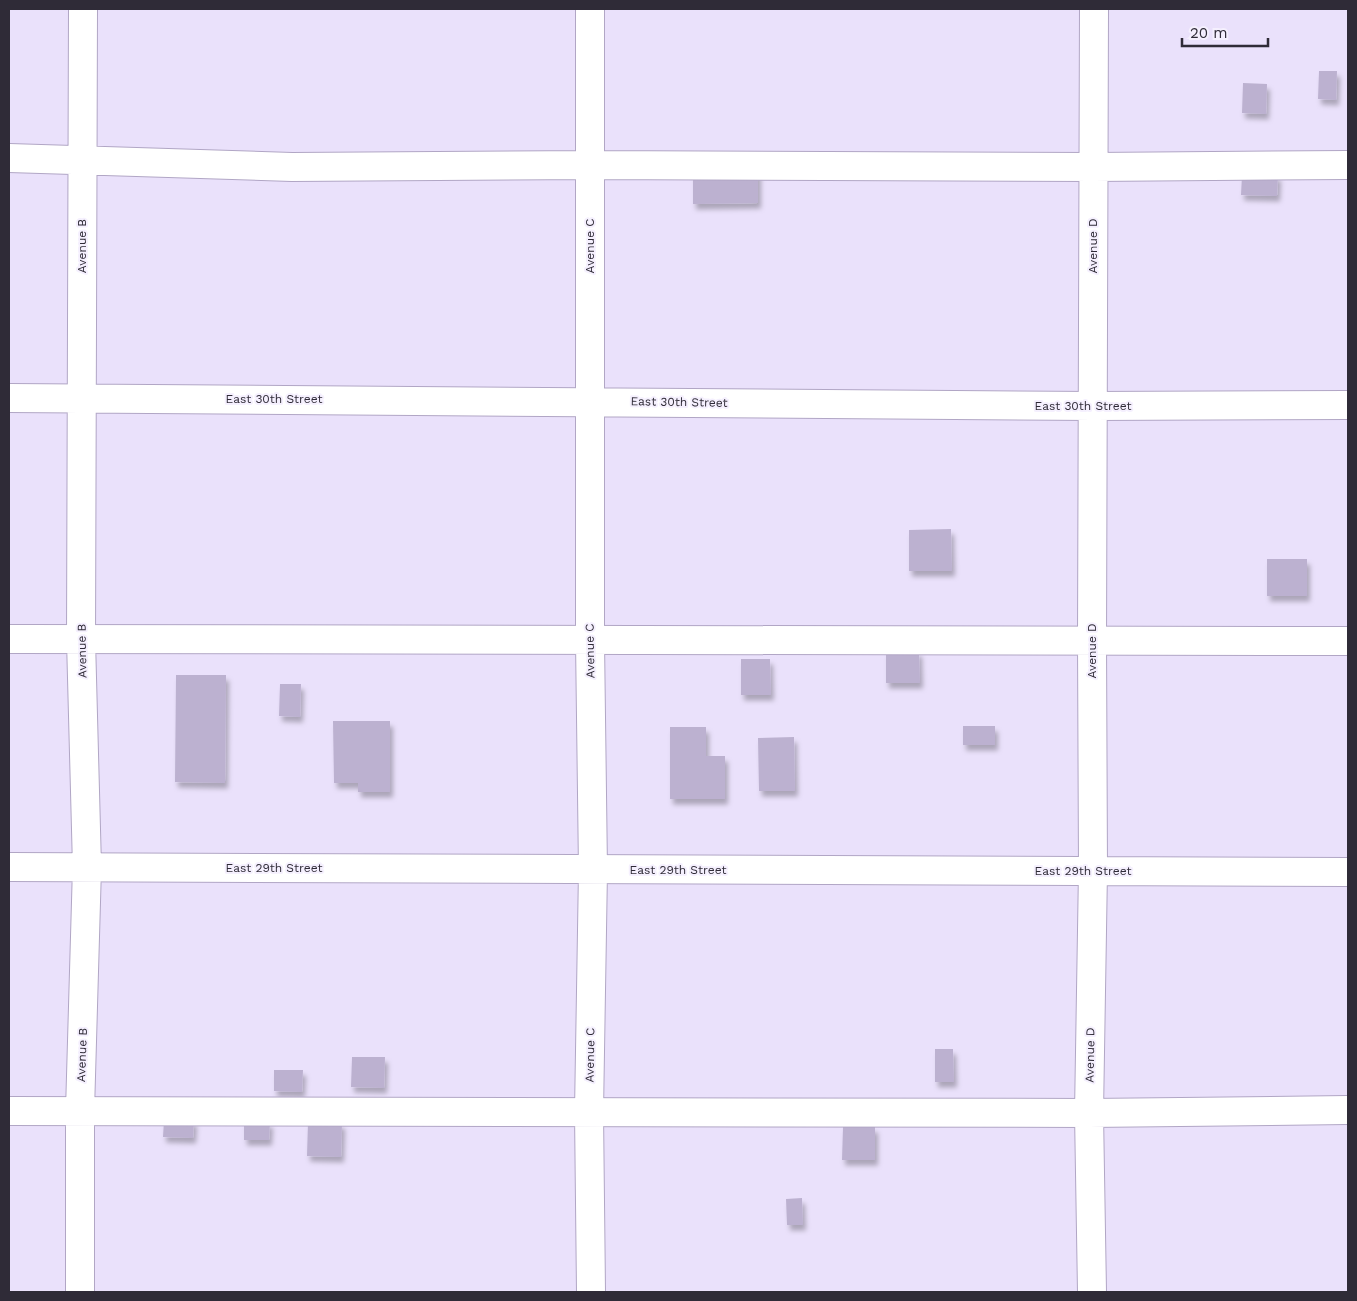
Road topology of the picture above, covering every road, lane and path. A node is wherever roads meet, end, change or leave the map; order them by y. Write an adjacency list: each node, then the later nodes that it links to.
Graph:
1 (82, 9): 5 (street, Avenue B)
2 (590, 9): 6 (street, Avenue C)
3 (1094, 9): 8 (street, Avenue D)
4 (9, 158): 5 (street)
5 (82, 159): 6 (street); 10 (street, Avenue B)
6 (590, 165): 8 (street); 11 (street, Avenue C)
7 (1348, 165): 8 (street)
8 (1094, 167): 12 (street, Avenue D)
9 (9, 398): 10 (street, East 30th Street)
10 (82, 398): 11 (street, East 30th Street); 15 (street, Avenue B)
11 (590, 401): 12 (street, East 30th Street); 16 (street, Avenue C)
12 (1093, 406): 13 (street, East 30th Street); 17 (street, Avenue D)
13 (1348, 406)
14 (9, 639): 15 (street)
15 (82, 640): 16 (street); 20 (street, Avenue B)
16 (590, 641): 17 (street); 21 (street, Avenue C)
17 (1092, 641): 18 (street); 22 (street, Avenue D)
18 (1348, 641)
19 (9, 866): 20 (street, East 29th Street)
20 (87, 867): 21 (street, East 29th Street); 26 (street, Avenue B)
21 (593, 870): 22 (street, East 29th Street); 27 (street, Avenue C)
22 (1093, 870): 23 (street, East 29th Street); 28 (street, Avenue D)
23 (1348, 872)
24 (1348, 1110): 28 (street)
25 (9, 1111): 26 (street)
26 (80, 1111): 27 (street); 29 (street, Avenue B)
27 (589, 1112): 28 (street); 30 (street, Avenue C)
28 (1089, 1113): 31 (street, Avenue D)
29 (80, 1292)
30 (590, 1292)
31 (1092, 1292)

